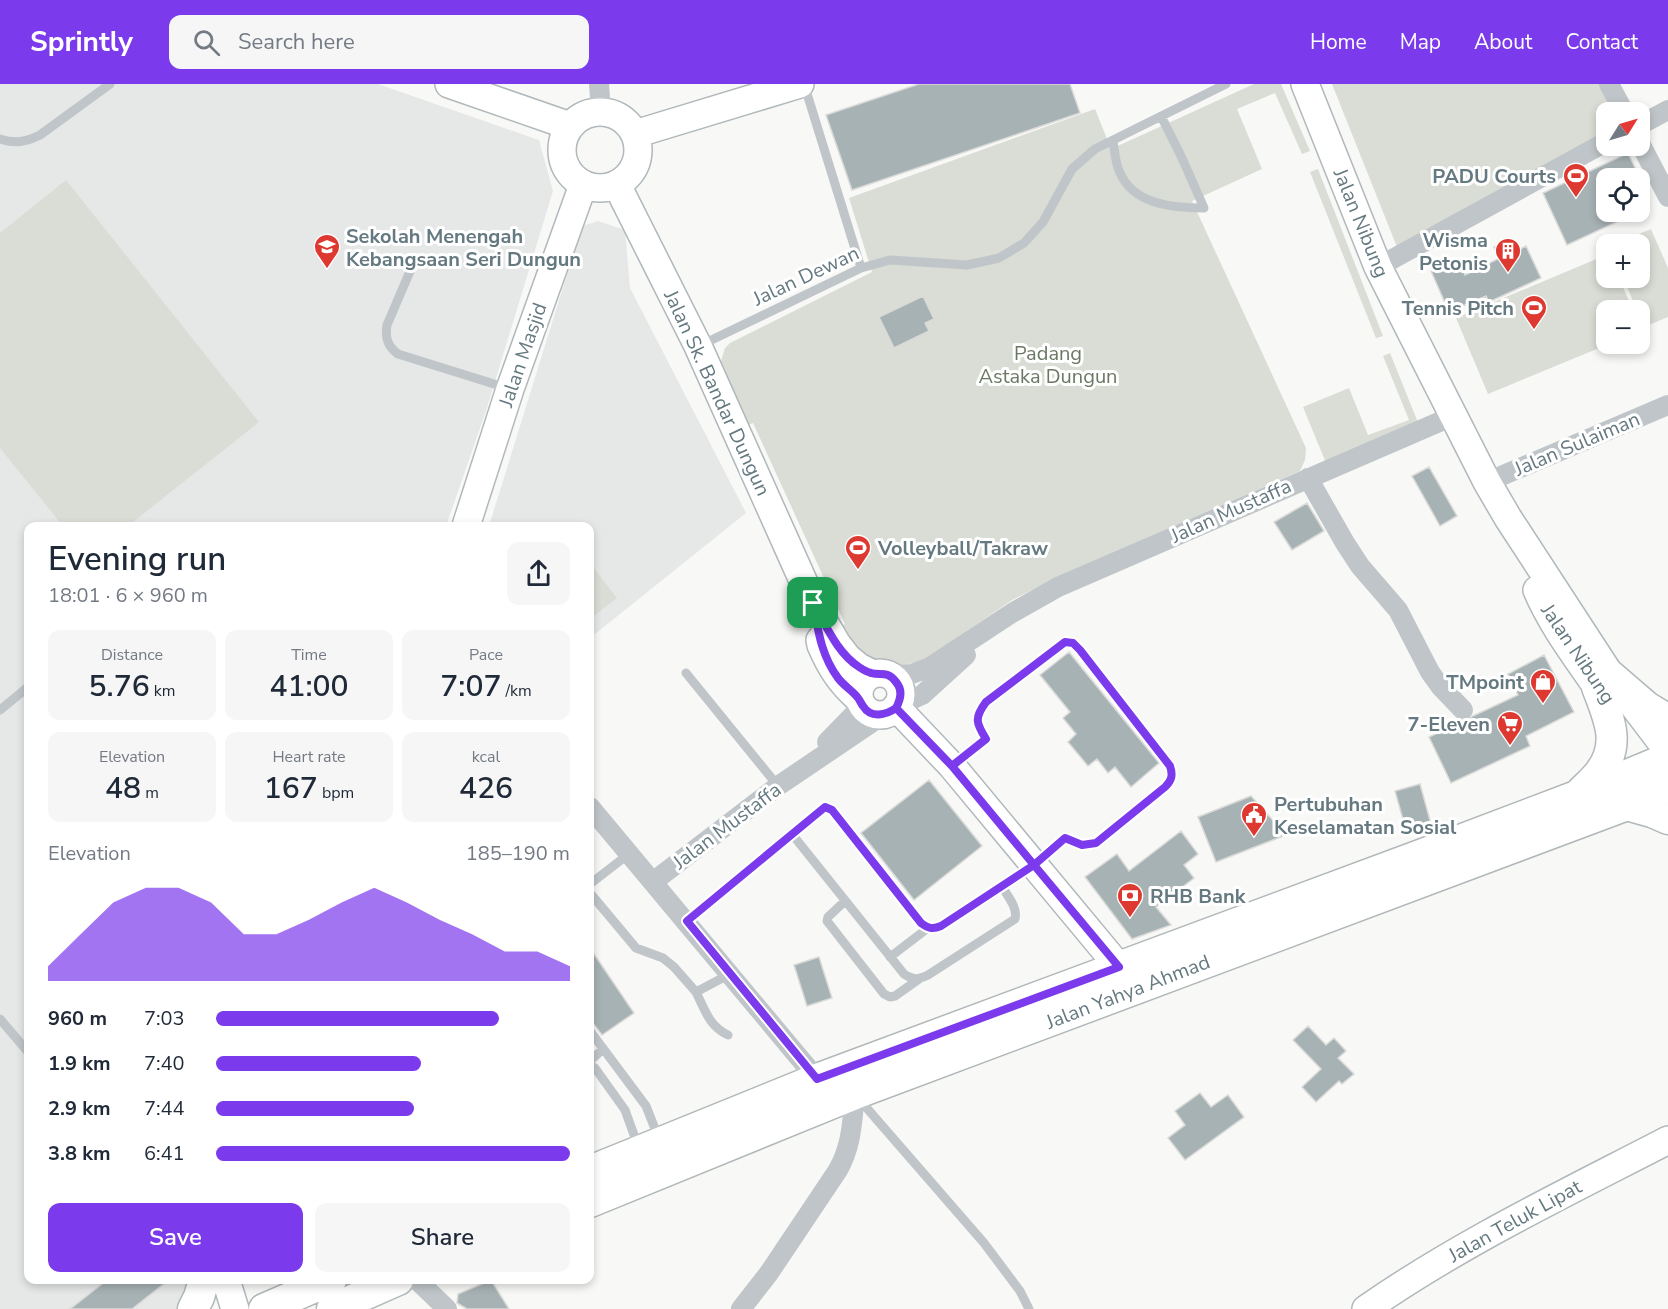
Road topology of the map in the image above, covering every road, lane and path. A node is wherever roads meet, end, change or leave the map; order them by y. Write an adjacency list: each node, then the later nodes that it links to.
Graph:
1 (110, 84): 15 (lane)
2 (449, 84): 13 (street)
3 (599, 84): 10 (street)
4 (802, 84): 14 (street); 24 (lane)
5 (1226, 84): 11 (lane, Jalan Dewan)
6 (1305, 84): 23 (street, Jalan Nibung)
7 (1609, 84): 8 (street)
8 (1619, 102)
9 (1668, 110): 12 (street)
10 (601, 112): 13 (street); 14 (street)
11 (1161, 117): 16 (lane, Jalan Dewan); 16 (lane)
12 (1650, 119)
13 (570, 126): 19 (street)
14 (635, 134): 20 (street)
15 (0, 139)
16 (1113, 141): 24 (lane, Jalan Dewan)
17 (1596, 147): 23 (street)
18 (1647, 156): 21 (street)
19 (583, 185): 20 (street); 26 (street, Jalan Masjid)
20 (617, 185): 25 (street, Jalan Sk. Bandar Dungun)
21 (1668, 197)
22 (414, 262): 26 (lane)
23 (1378, 267): 28 (street, Jalan Nibung)
24 (861, 268): 25 (lane, Jalan Dewan)
25 (698, 346): 32 (street, Jalan Sk. Bandar Dungun)
26 (510, 389): 31 (street, Jalan Masjid)
27 (1668, 405): 30 (street, Jalan Sulaiman)
28 (1453, 416): 29 (street, Jalan Mustaffa); 30 (street, Jalan Nibung)
29 (1308, 478): 33 (street, Jalan Mustaffa); 40 (street)
30 (1487, 482): 36 (street, Jalan Nibung)
31 (466, 522)
32 (813, 603): 35 (street, Jalan Sk. Bandar Dungun); 38 (street, Jalan Sk. Bandar Dungun)
33 (1012, 613): 35 (street, Jalan Mustaffa); 38 (street, Jalan Mustaffa)
34 (686, 673): 44 (lane)
35 (880, 674): 38 (street); 38 (street)
36 (1604, 682): 41 (main road); 43 (street, Jalan Nibung); 45 (main road)
37 (24, 690): 39 (lane)
38 (880, 706): 42 (street, Jalan Sk. Bandar Dungun); 44 (street, Jalan Mustaffa)
39 (0, 710)
40 (1463, 710)
41 (1668, 720)
42 (952, 766): 51 (street, Jalan Sk. Bandar Dungun); 51 (lane)
43 (1666, 767): 45 (main road, Jalan Yahya Ahmad); 46 (main road, Jalan Yahya Ahmad)
44 (778, 786): 53 (street, Jalan Mustaffa)
45 (1578, 795): 60 (main road, Jalan Yahya Ahmad)
46 (1627, 805): 48 (main road); 72 (main road, Jalan Yahya Ahmad)
47 (594, 812): 50 (street)
48 (1668, 819)
49 (792, 834): 56 (lane); 57 (lane); 58 (lane)
50 (630, 853): 52 (lane); 53 (street)
51 (1034, 865): 54 (lane); 60 (street, Jalan Sk. Bandar Dungun)
52 (594, 881)
53 (654, 881): 57 (street)
54 (1002, 886): 58 (lane); 62 (lane)
55 (594, 898): 63 (lane)
56 (845, 901): 59 (lane); 62 (lane)
57 (687, 921): 61 (street)
58 (928, 928): 59 (lane)
59 (890, 957): 62 (lane)
60 (1119, 967): 71 (main road, Jalan Yahya Ahmad)
61 (731, 974): 63 (lane); 71 (street)
62 (919, 979)
63 (696, 992): 65 (lane)
64 (0, 1019): 67 (lane)
65 (728, 1035)
66 (594, 1037): 68 (lane)
67 (24, 1047)
68 (603, 1049): 69 (lane); 74 (lane)
69 (594, 1059)
70 (594, 1067): 74 (lane)
71 (817, 1079): 74 (main road, Jalan Yahya Ahmad)
72 (855, 1094): 76 (main road, Jalan Yahya Ahmad); 87 (street); 88 (lane)
73 (1668, 1140): 89 (street, Jalan Teluk Lipat)
74 (650, 1147): 75 (main road, Jalan Yahya Ahmad)
75 (594, 1170)
76 (594, 1200)
77 (203, 1284): 83 (main road)
78 (226, 1284): 84 (street)
79 (304, 1284): 82 (main road)
80 (370, 1284): 82 (main road)
81 (421, 1284): 86 (street)
82 (329, 1290): 85 (main road)
83 (193, 1309)
84 (235, 1309)
85 (264, 1309)
86 (447, 1309)
87 (741, 1309)
88 (1029, 1309)
89 (1366, 1309)

